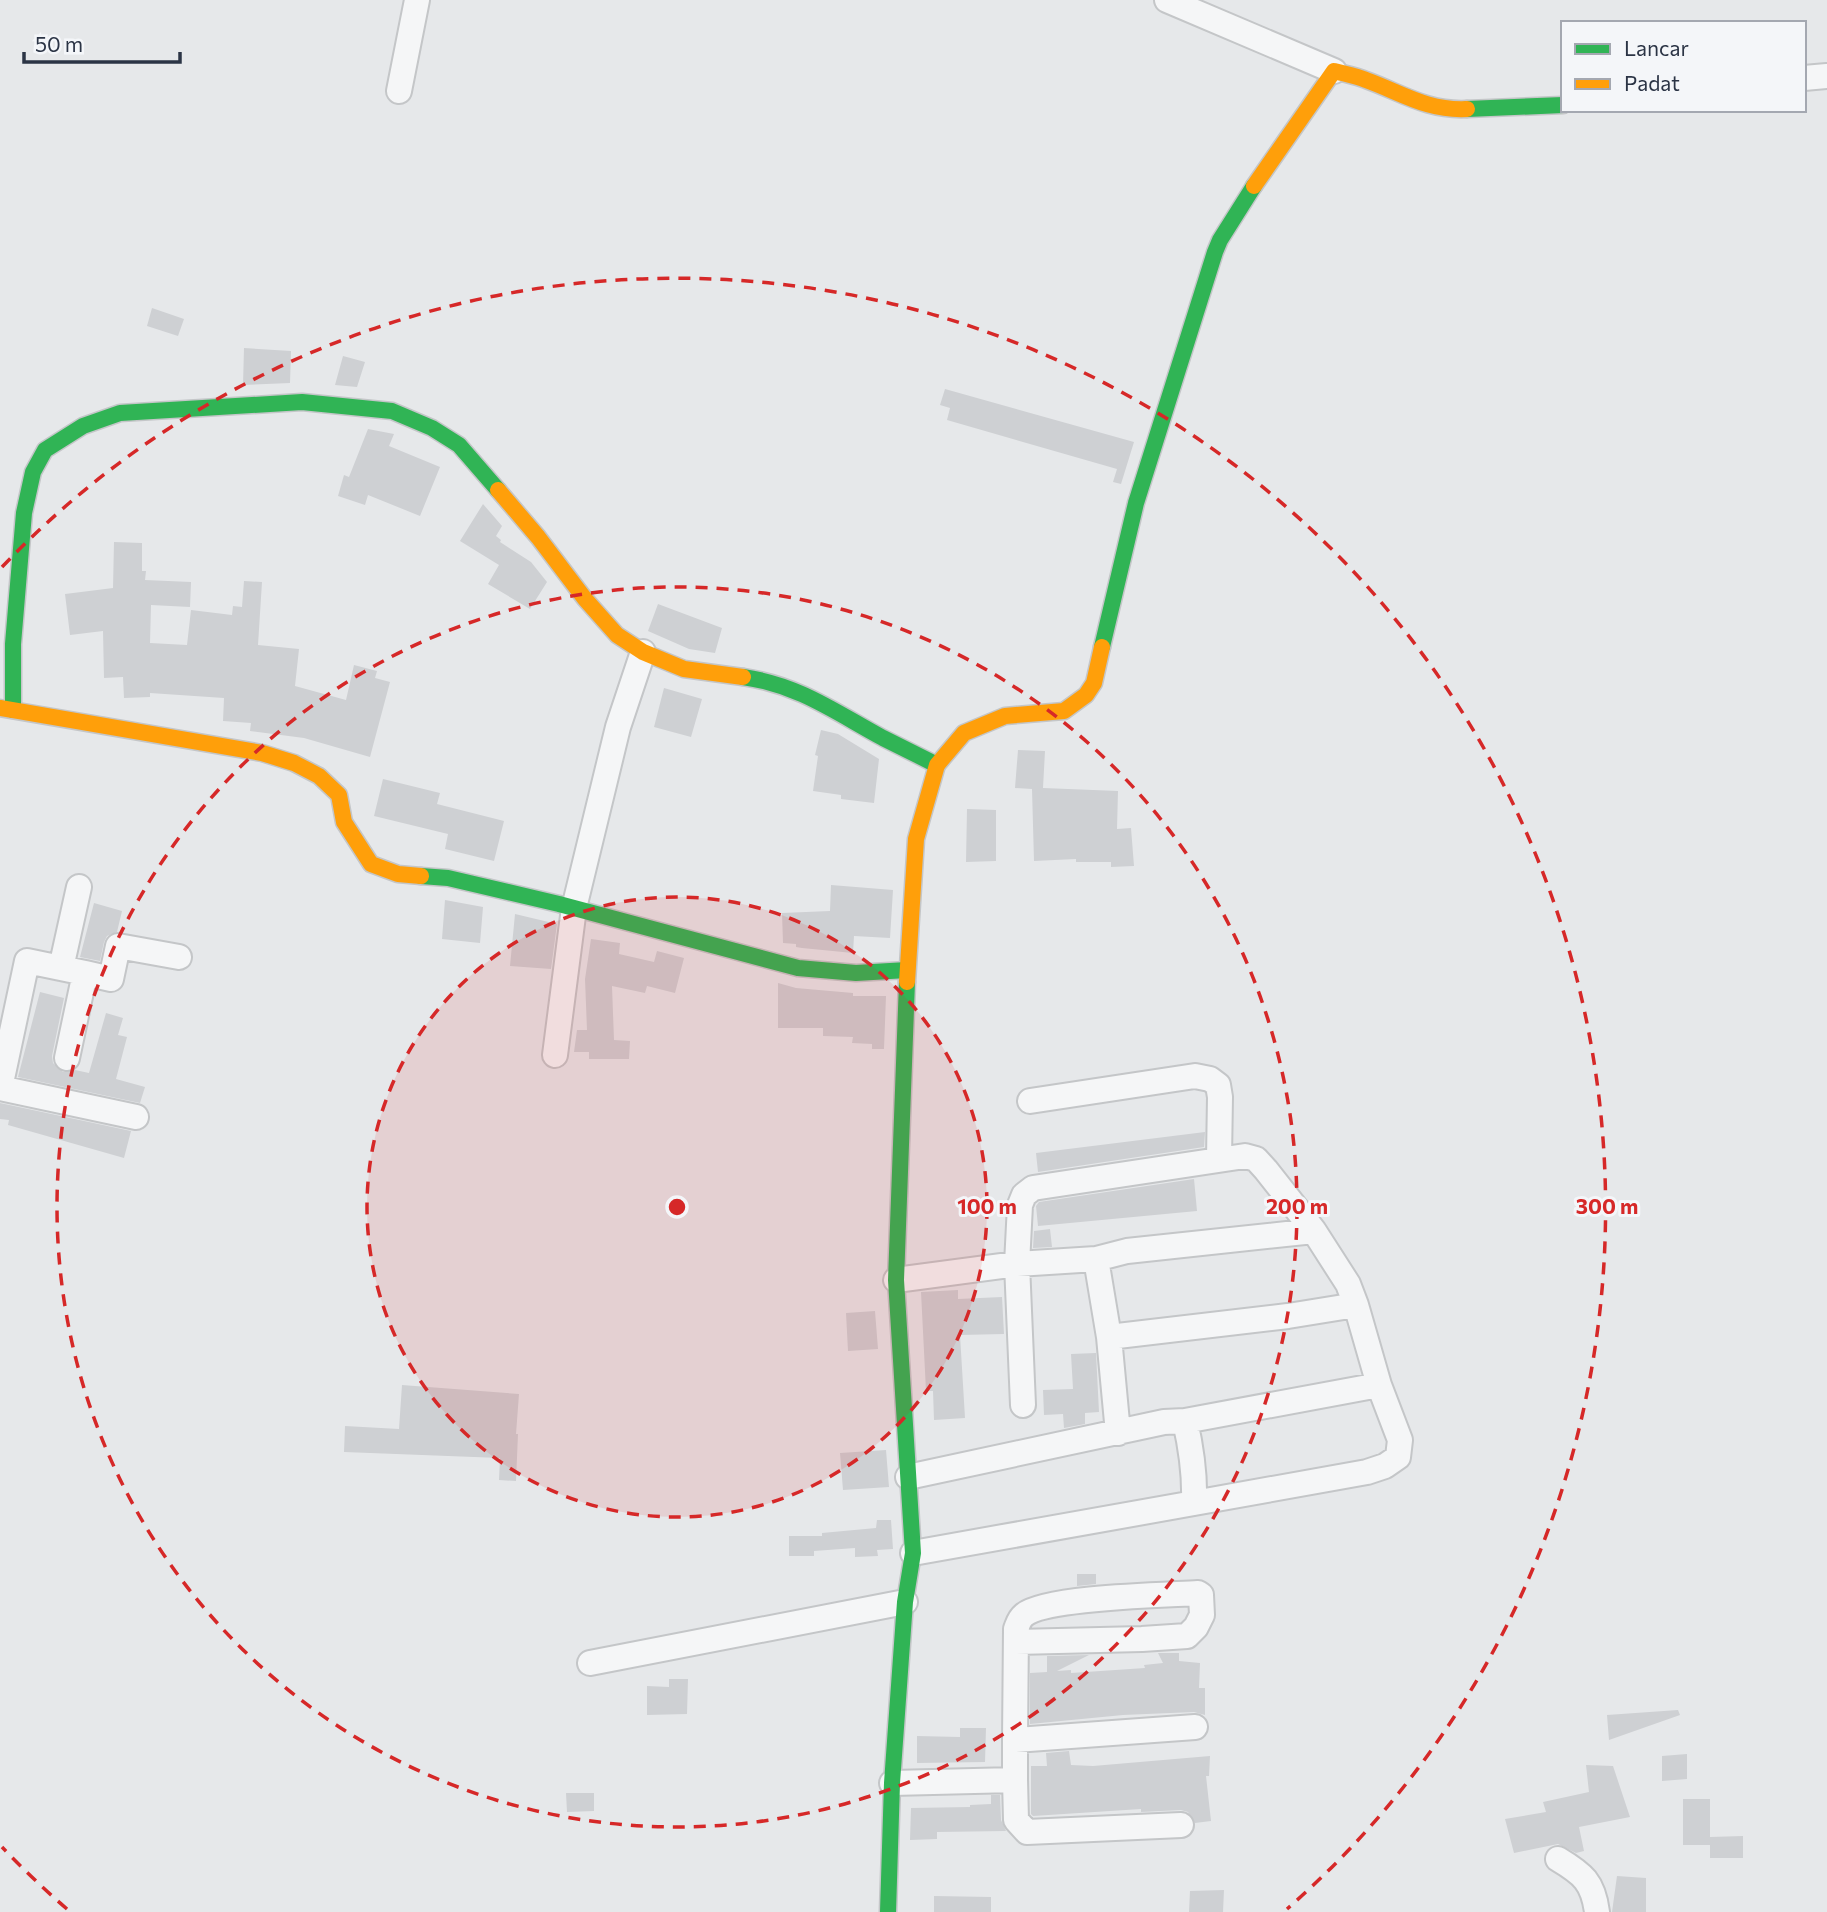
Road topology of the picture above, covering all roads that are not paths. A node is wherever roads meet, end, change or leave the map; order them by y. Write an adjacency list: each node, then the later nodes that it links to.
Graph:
1 (418, 0): 6 (street)
2 (1167, 0): 3 (street)
3 (1334, 71): 7 (street); 10 (street)
4 (1827, 76): 5 (street)
5 (1806, 78)
6 (399, 91)
7 (1561, 104)
8 (643, 652): 9 (street); 10 (street); 12 (street)
9 (4, 711): 12 (street)
10 (937, 765): 14 (street)
11 (79, 887): 15 (street)
12 (574, 908): 14 (street); 16 (street)
13 (179, 957): 15 (street)
14 (906, 970): 25 (street)
15 (73, 971): 17 (street); 18 (street)
16 (555, 1055)
17 (67, 1058)
18 (0, 1088): 20 (street)
19 (1030, 1101): 21 (street)
20 (136, 1117)
21 (1219, 1158): 22 (street); 24 (street)
22 (1314, 1231): 23 (street); 26 (street)
23 (1096, 1259): 24 (street); 27 (street)
24 (1017, 1264): 25 (street); 29 (street)
25 (896, 1280): 32 (street)
26 (1356, 1305): 27 (street); 28 (street)
27 (1109, 1337): 31 (street)
28 (1379, 1385): 30 (street); 33 (street)
29 (1023, 1405)
30 (1185, 1421): 31 (street); 33 (street)
31 (1118, 1433): 32 (street)
32 (908, 1477): 34 (street)
33 (1194, 1503): 34 (street)
34 (913, 1553): 35 (street)
35 (905, 1602): 37 (street); 41 (street)
36 (1016, 1642): 36 (street); 39 (street)
37 (590, 1663)
38 (1195, 1727): 39 (street)
39 (1015, 1740): 40 (street)
40 (1015, 1780): 41 (street); 42 (street)
41 (892, 1783): 44 (street)
42 (1181, 1825)
43 (1558, 1859): 45 (street)
44 (888, 1912)
45 (1597, 1912)

